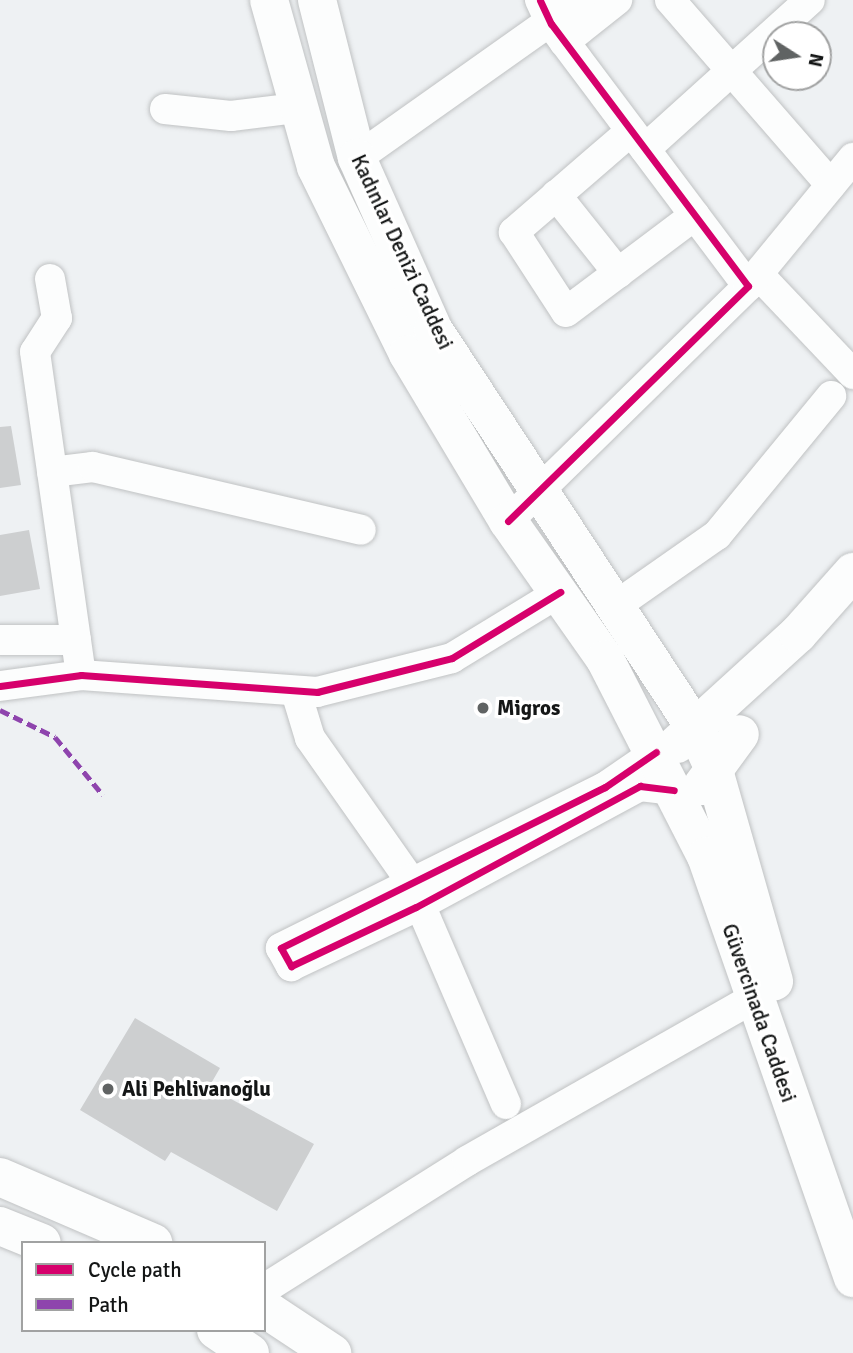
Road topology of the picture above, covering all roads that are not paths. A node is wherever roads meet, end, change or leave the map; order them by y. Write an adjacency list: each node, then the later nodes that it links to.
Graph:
1 (269, 0): 9 (main road, Kadınlar Denizi Caddesi)
2 (317, 0): 12 (main road, Kadınlar Denizi Caddesi)
3 (580, 0): 7 (street)
4 (617, 0): 7 (street)
5 (670, 0): 8 (street)
6 (810, 0): 8 (street)
7 (552, 22): 11 (street); 12 (street)
8 (735, 74): 11 (street); 14 (street)
9 (296, 108): 10 (street); 24 (main road, Kadınlar Denizi Caddesi)
10 (165, 109)
11 (638, 140): 15 (street); 16 (street)
12 (357, 158): 23 (main road, Kadınlar Denizi Caddesi)
13 (853, 158): 14 (street)
14 (831, 185): 19 (street)
15 (556, 195): 17 (street); 17 (street)
16 (695, 215): 17 (street); 19 (street)
17 (618, 273)
18 (50, 279): 22 (street)
19 (753, 280): 20 (street); 23 (street)
20 (853, 374)
21 (831, 396): 28 (street)
22 (52, 471): 25 (street); 31 (street)
23 (537, 494): 24 (street); 28 (main road, Kadınlar Denizi Caddesi)
24 (508, 521): 27 (main road, Kadınlar Denizi Caddesi)
25 (361, 530)
26 (853, 572): 29 (main road)
27 (560, 592): 34 (street); 37 (main road, Kadınlar Denizi Caddesi)
28 (614, 607): 35 (main road, Kadınlar Denizi Caddesi)
29 (798, 634): 35 (main road); 36 (main road)
30 (0, 640): 31 (street)
31 (76, 640): 32 (street)
32 (81, 676): 33 (street); 34 (street)
33 (0, 686)
34 (296, 692): 41 (street)
35 (694, 726): 37 (main road); 38 (main road, Kadınlar Denizi Caddesi); 39 (main road)
36 (740, 734): 38 (main road); 40 (main road)
37 (656, 752): 39 (main road, Güvercinada Caddesi); 41 (street)
38 (713, 767): 39 (main road); 40 (main road, Kadınlar Denizi Caddesi)
39 (674, 790): 41 (street); 42 (main road, Güvercinada Caddesi)
40 (733, 840): 45 (main road, Güvercinada Caddesi)
41 (412, 893): 43 (street)
42 (752, 999): 49 (main road, Güvercinada Caddesi); 50 (street)
43 (506, 1104)
44 (0, 1177): 48 (main road)
45 (853, 1201)
46 (0, 1226): 47 (main road)
47 (37, 1241)
48 (148, 1241)
49 (853, 1278)
50 (266, 1288)
51 (278, 1318): 54 (main road); 55 (main road)
52 (219, 1332): 53 (main road)
53 (250, 1353)
54 (322, 1353)
55 (332, 1353)

